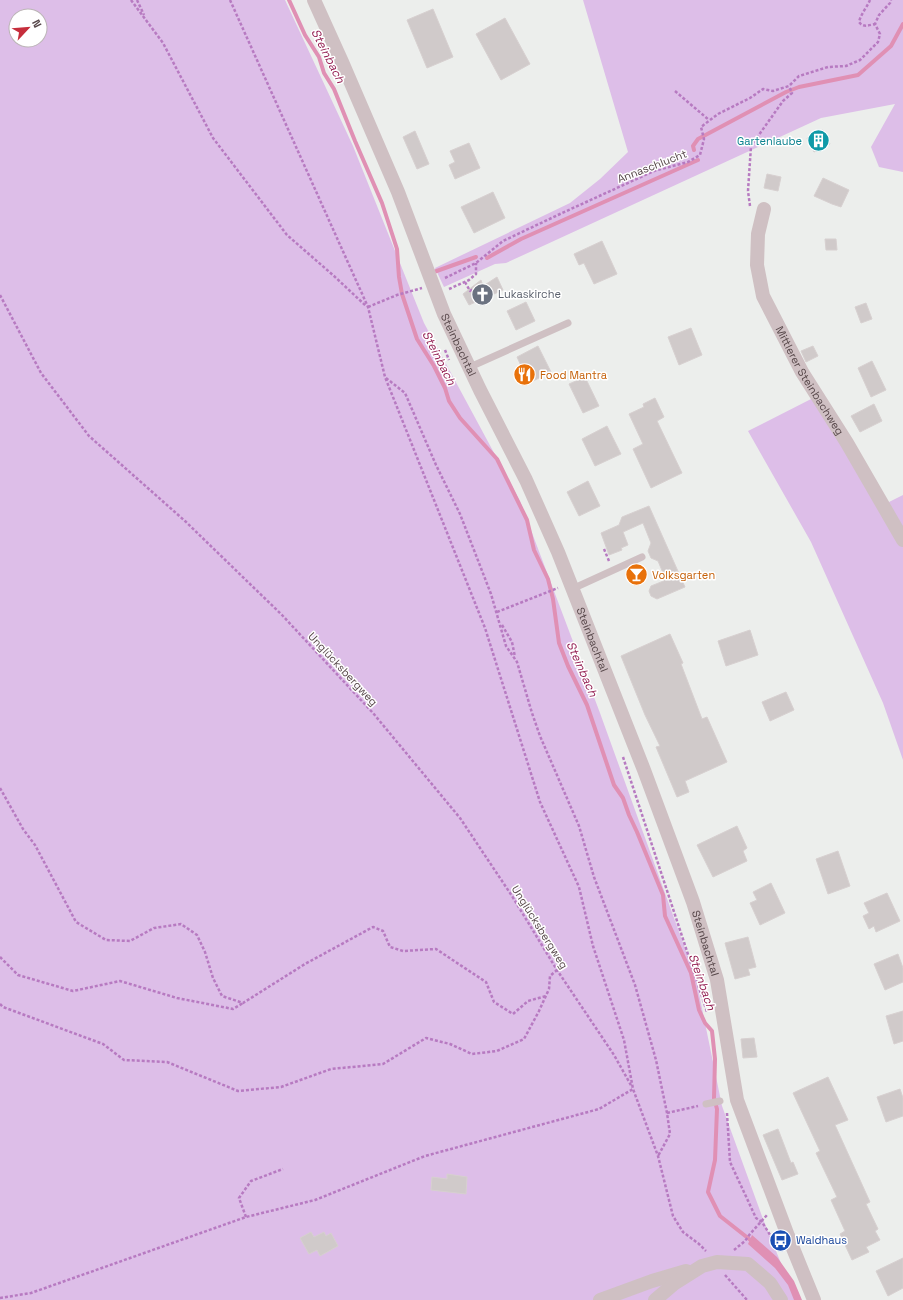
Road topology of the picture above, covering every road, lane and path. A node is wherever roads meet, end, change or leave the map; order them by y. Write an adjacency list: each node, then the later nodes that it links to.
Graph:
1 (131, 0): 7 (path)
2 (137, 0): 7 (path)
3 (230, 0): 20 (path)
4 (314, 0): 15 (street, Steinbachtal)
5 (870, 0): 8 (path)
6 (891, 0): 8 (path)
7 (146, 21): 20 (path)
8 (875, 24): 9 (path, Annaschlucht)
9 (789, 86): 11 (path, Annaschlucht); 12 (path)
10 (675, 91): 11 (path)
11 (709, 120): 13 (path, Annaschlucht)
12 (757, 207): 26 (street, Mittlerer Steinbachweg)
13 (476, 263): 14 (path); 15 (path, Annaschlucht)
14 (465, 282): 16 (path); 17 (path)
15 (433, 284): 24 (street, Steinbachtal)
16 (453, 287)
17 (473, 289)
18 (0, 295): 38 (path, Unglücksbergweg)
19 (424, 295): 20 (path)
20 (368, 308): 25 (path)
21 (568, 323): 24 (lane)
22 (444, 348): 23 (path)
23 (450, 362)
24 (470, 367): 30 (street, Steinbachtal)
25 (385, 377): 32 (path); 43 (path)
26 (903, 540)
27 (604, 549): 28 (path)
28 (607, 557)
29 (642, 557): 30 (lane)
30 (572, 589): 50 (street, Steinbachtal)
31 (552, 590): 32 (path)
32 (497, 612): 33 (path)
33 (499, 621): 34 (path); 34 (path)
34 (516, 659): 47 (path)
35 (623, 755): 42 (path)
36 (0, 788): 40 (path)
37 (0, 957): 40 (path)
38 (557, 970): 39 (path); 43 (path, Unglücksbergweg)
39 (546, 996): 40 (path); 41 (path)
40 (243, 1003)
41 (0, 1004)
42 (709, 1016)
43 (633, 1089): 48 (path); 51 (path)
44 (720, 1101): 45 (lane)
45 (706, 1104): 47 (path)
46 (727, 1107): 52 (path)
47 (667, 1113): 48 (path)
48 (658, 1156): 55 (path)
49 (283, 1169): 51 (path)
50 (777, 1206): 52 (path); 62 (street, Steinbachtal)
51 (246, 1217): 57 (path)
52 (762, 1222): 53 (path); 54 (path)
53 (745, 1241)
54 (777, 1246)
55 (717, 1262): 56 (street); 60 (path); 61 (street)
56 (702, 1266): 58 (street); 59 (street)
57 (0, 1298)
58 (600, 1300)
59 (655, 1300)
60 (747, 1300)
61 (781, 1300)
62 (814, 1300)

